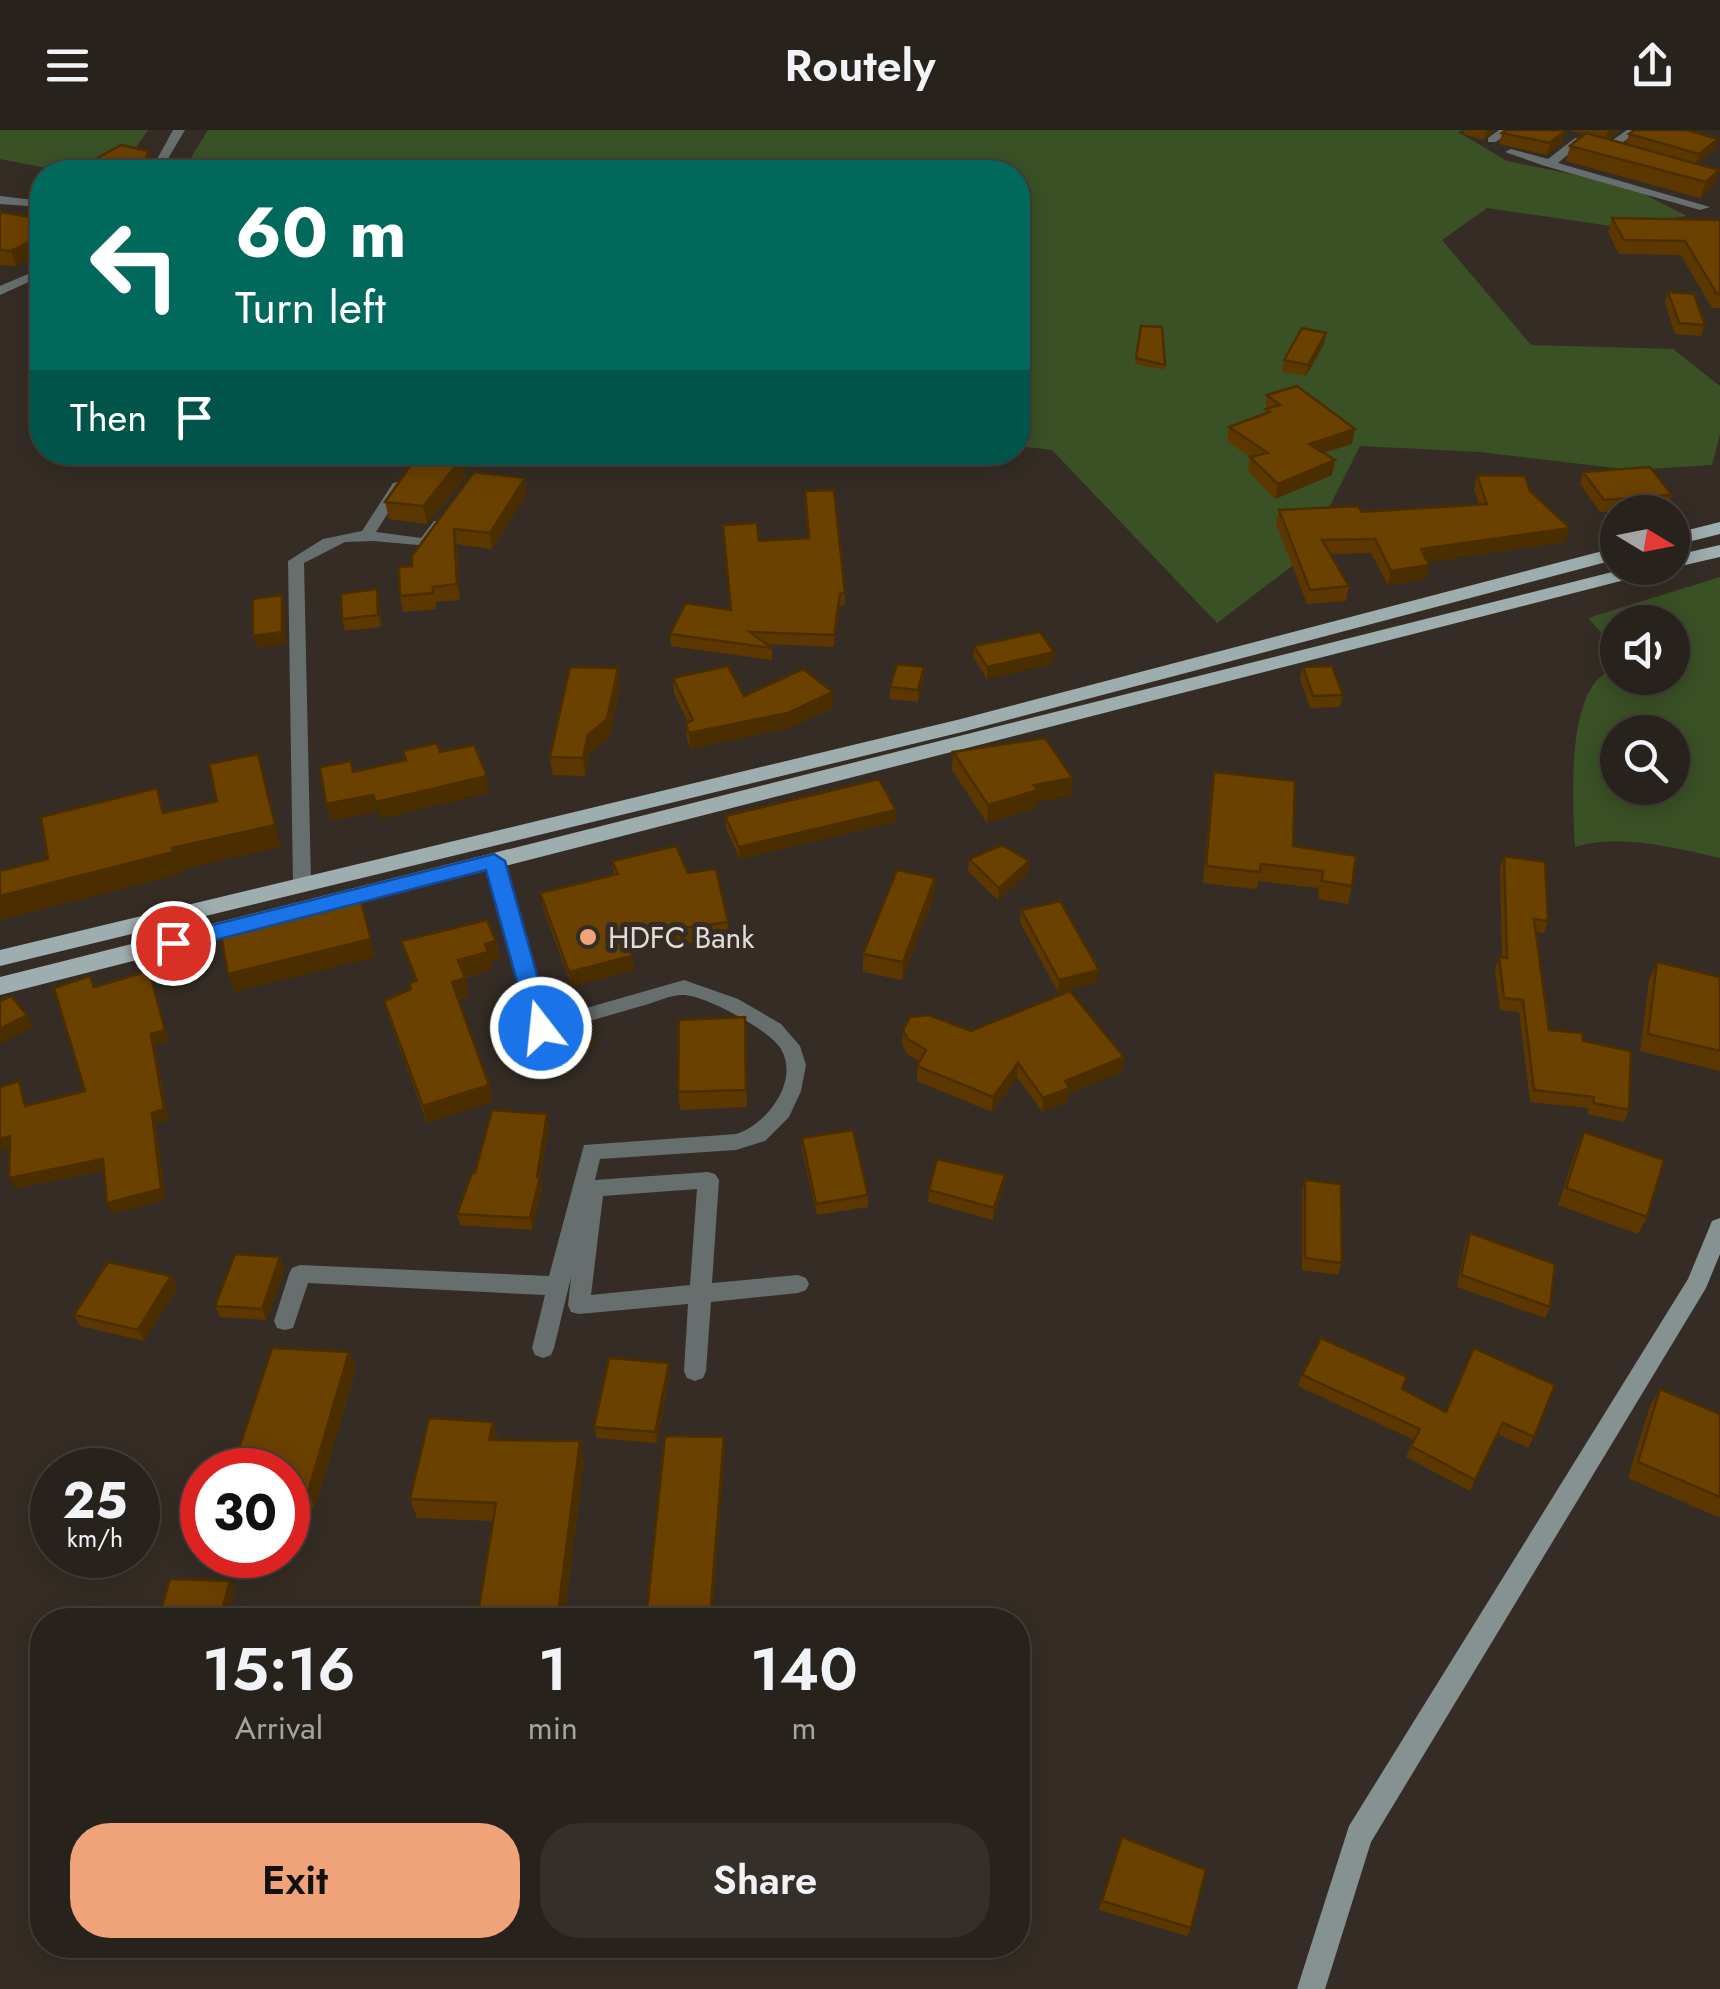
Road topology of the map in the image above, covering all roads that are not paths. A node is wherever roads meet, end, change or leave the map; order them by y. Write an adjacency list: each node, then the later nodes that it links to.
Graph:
1 (178, 130): 10 (street)
2 (1506, 130): 5 (street)
3 (1634, 130): 7 (street)
4 (1562, 135): 6 (street)
5 (1492, 140)
6 (1579, 140): 7 (street); 11 (street)
7 (1608, 148): 9 (street)
8 (1511, 152): 11 (street)
9 (1627, 154)
10 (162, 160)
11 (1551, 162): 14 (street)
12 (0, 200): 13 (street)
13 (30, 203)
14 (1704, 208)
15 (30, 277): 16 (street)
16 (0, 291)
17 (399, 485): 20 (street)
18 (447, 512): 20 (street)
19 (1720, 528): 21 (main road)
20 (367, 536): 27 (street)
21 (1690, 536)
22 (1720, 550): 23 (main road)
23 (1690, 558)
24 (1600, 559): 27 (main road)
25 (1600, 581): 26 (main road)
26 (494, 861): 29 (main road); 30 (street)
27 (302, 883): 28 (main road)
28 (0, 958)
29 (0, 986)
30 (710, 1144): 31 (street); 34 (street)
31 (708, 1180): 35 (street); 35 (street)
32 (1720, 1227): 39 (street)
33 (798, 1284): 35 (street)
34 (558, 1286): 36 (street); 37 (street)
35 (700, 1294): 38 (street)
36 (285, 1321)
37 (544, 1348)
38 (696, 1371)
39 (1311, 1989)

